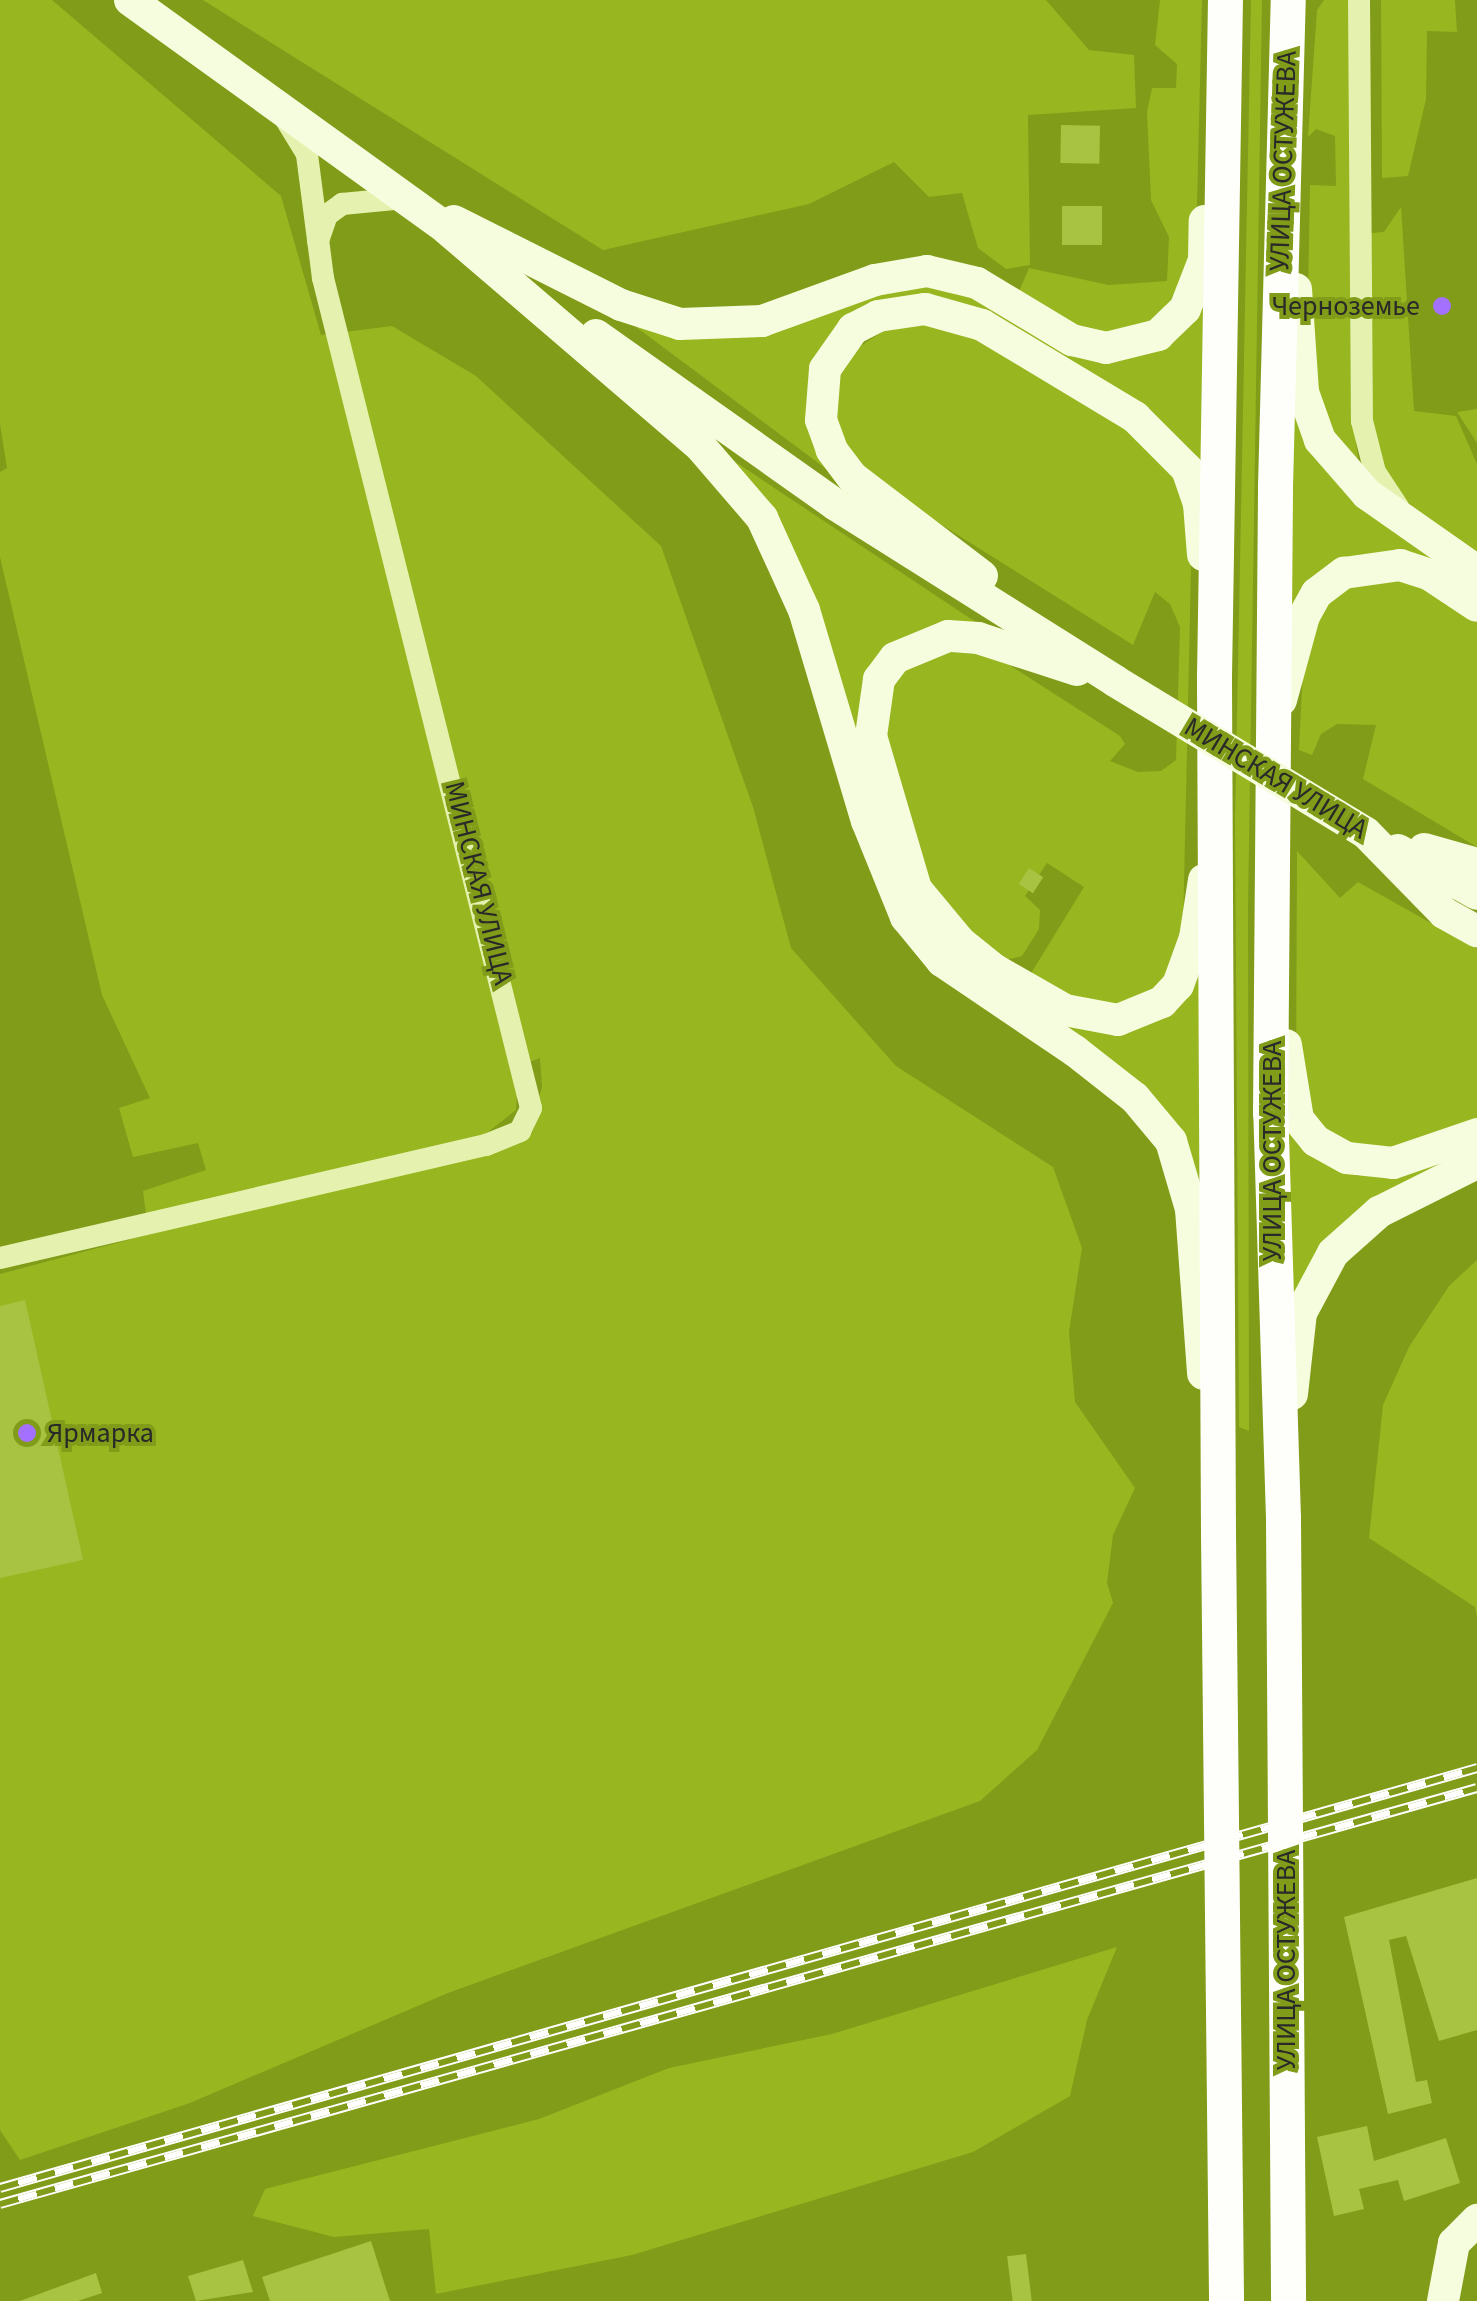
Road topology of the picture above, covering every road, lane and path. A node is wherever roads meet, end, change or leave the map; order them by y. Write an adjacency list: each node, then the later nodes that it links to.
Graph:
1 (130, 0): 5 (street, МИНСКАЯ УЛИЦА)
2 (1222, 0): 6 (street); 12 (main road, УЛИЦА ОСТУЖЕВА)
3 (1288, 0): 9 (street); 14 (main road, УЛИЦА ОСТУЖЕВА)
4 (1359, 0): 9 (street)
5 (285, 118): 6 (street, МИНСКАЯ УЛИЦА); 8 (street, МИНСКАЯ УЛИЦА)
6 (405, 198): 7 (street, МИНСКАЯ УЛИЦА); 8 (street)
7 (447, 230): 13 (street, МИНСКАЯ УЛИЦА); 25 (street)
8 (318, 241): 23 (street, МИНСКАЯ УЛИЦА)
9 (1441, 547): 10 (street)
10 (1477, 571)
11 (1477, 606): 14 (street)
12 (1214, 676): 13 (street); 15 (main road, УЛИЦА ОСТУЖЕВА)
13 (1116, 681): 15 (street); 16 (street, МИНСКАЯ УЛИЦА, bridge)
14 (1276, 719): 17 (main road, УЛИЦА ОСТУЖЕВА)
15 (1214, 808): 25 (main road, УЛИЦА ОСТУЖЕВА)
16 (1366, 833): 18 (street); 19 (street, МИНСКАЯ УЛИЦА); 20 (street)
17 (1275, 862): 21 (street); 24 (main road, УЛИЦА ОСТУЖЕВА)
18 (1477, 864)
19 (1477, 894)
20 (1477, 932)
21 (1477, 1134)
22 (1477, 1163): 24 (street)
23 (0, 1258)
24 (1283, 1518): 28 (main road, УЛИЦА ОСТУЖЕВА, bridge)
25 (1218, 1533): 27 (main road, УЛИЦА ОСТУЖЕВА, bridge)
26 (1477, 2220): 29 (street)
27 (1226, 2301)
28 (1288, 2301)
29 (1444, 2301)

